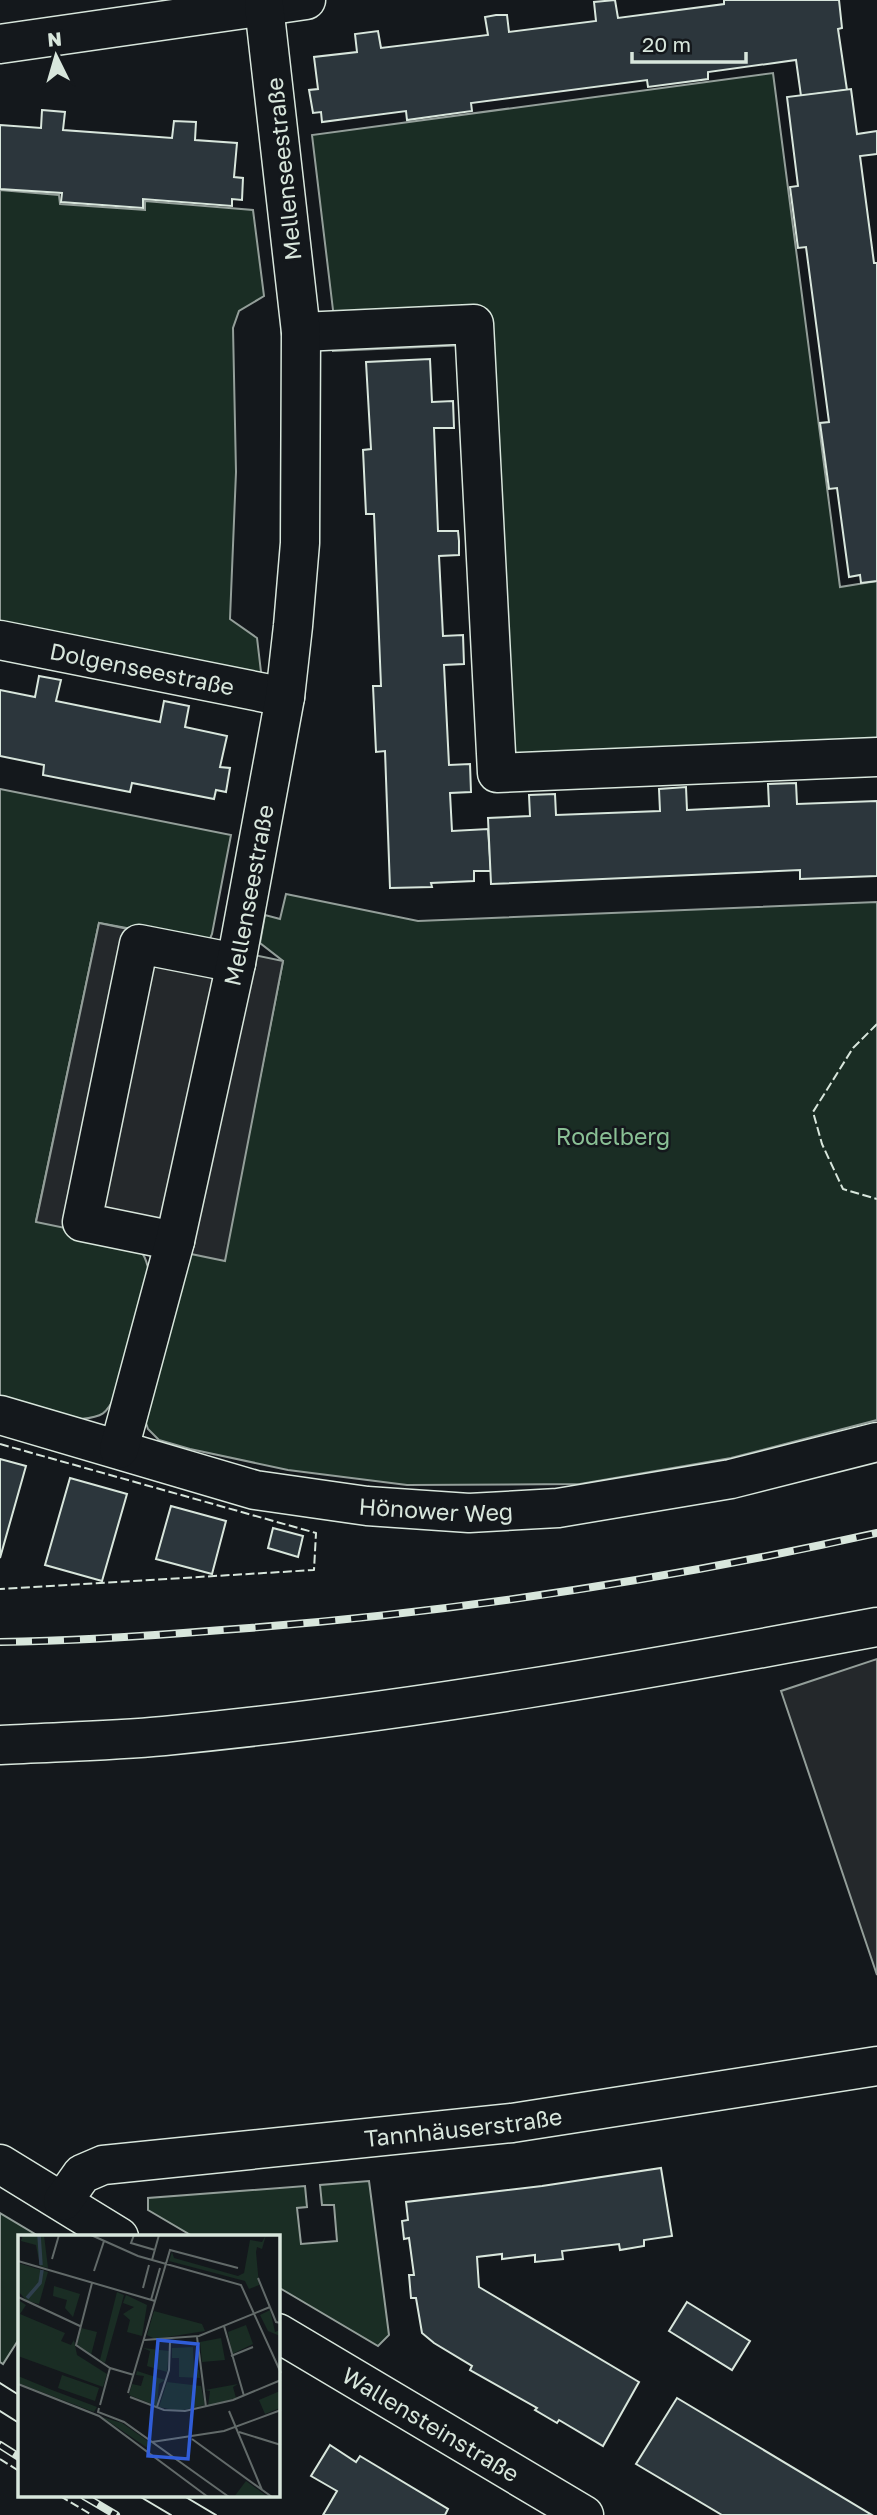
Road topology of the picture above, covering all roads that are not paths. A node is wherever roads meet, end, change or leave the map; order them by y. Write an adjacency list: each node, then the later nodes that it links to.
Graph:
1 (306, 0): 2 (street)
2 (264, 6): 3 (street); 4 (street, Mellenseestraße)
3 (0, 44)
4 (301, 332): 6 (street, Mellenseestraße); 7 (street)
5 (0, 640): 6 (street, Dolgenseestraße)
6 (285, 697): 8 (street, Mellenseestraße)
7 (877, 757)
8 (236, 963): 9 (street, Mellenseestraße); 9 (street)
9 (175, 1241): 12 (street, Mellenseestraße)
10 (0, 1415): 12 (street, Hönower Weg)
11 (877, 1442): 12 (street, Hönower Weg)
12 (119, 1449)
13 (877, 1627): 14 (street)
14 (0, 1745)
15 (877, 2066): 17 (street, Tannhäuserstraße)
16 (0, 2164): 17 (street)
17 (63, 2201): 18 (street)
18 (116, 2235)
19 (280, 2334): 20 (street, Wallensteinstraße)
20 (584, 2515)

